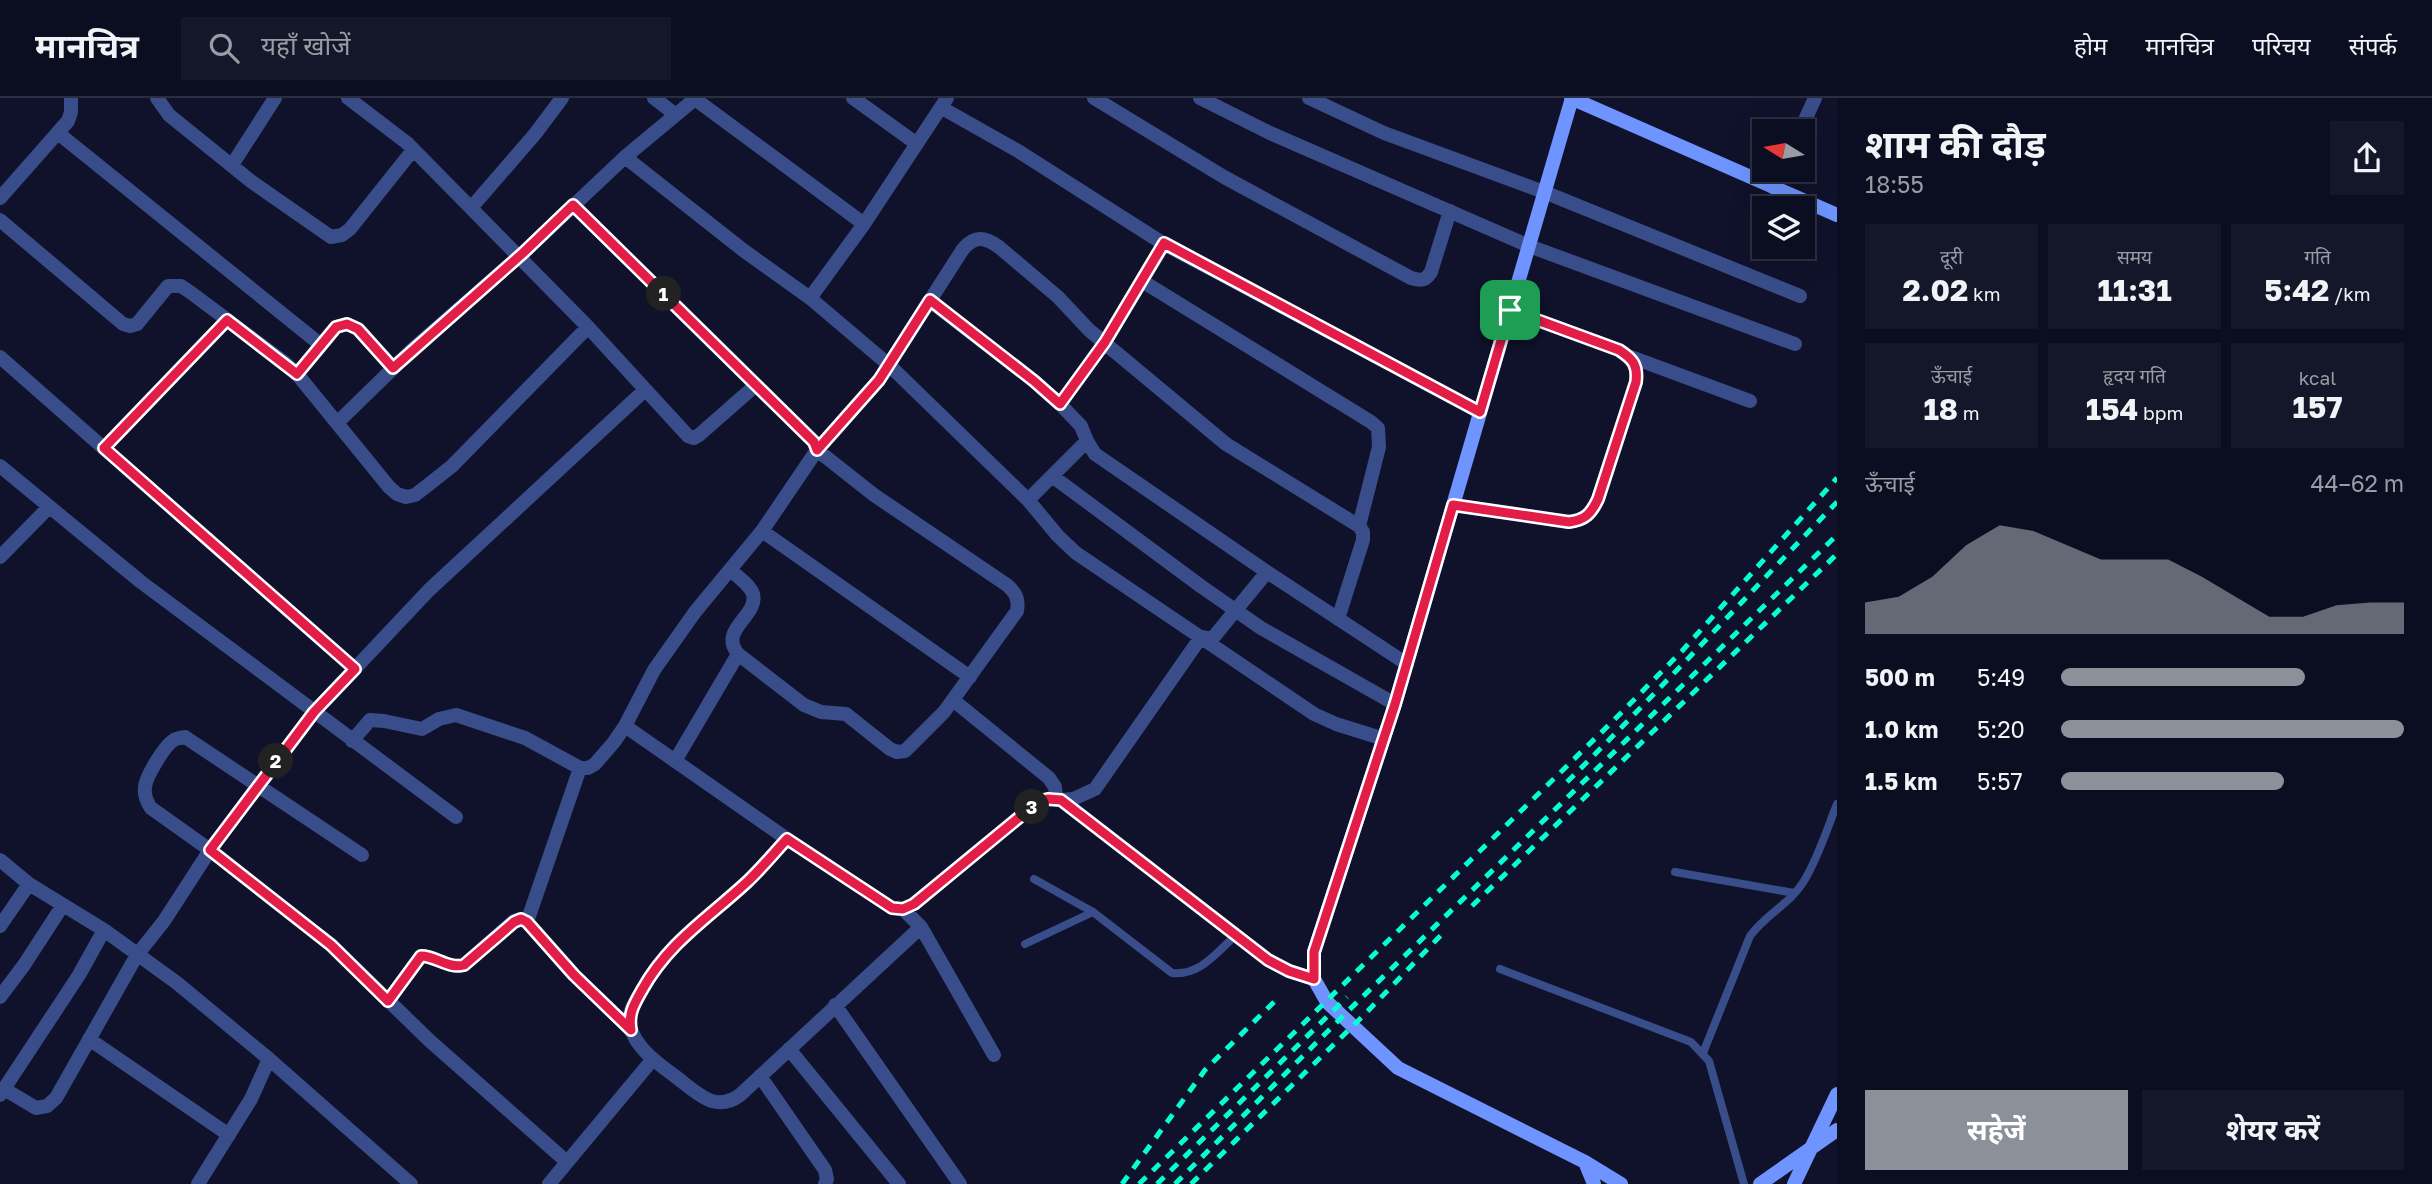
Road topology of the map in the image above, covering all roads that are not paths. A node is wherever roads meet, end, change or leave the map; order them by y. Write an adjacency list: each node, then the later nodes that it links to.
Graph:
1 (70, 98): 17 (street)
2 (157, 98): 21 (street)
3 (275, 98): 21 (street)
4 (348, 98): 19 (street)
5 (562, 98): 27 (street)
6 (654, 98): 15 (street)
7 (696, 98): 15 (street); 30 (street)
8 (853, 98): 18 (street)
9 (1094, 98): 28 (street)
10 (1200, 98): 28 (street)
11 (1309, 98): 24 (street)
12 (1572, 98): 23 (street); 24 (street)
13 (1815, 98): 16 (street)
14 (944, 103): 18 (street); 32 (street)
15 (676, 115): 20 (street)
16 (1805, 119)
17 (58, 133): 25 (street); 44 (street)
18 (917, 144): 30 (street)
19 (413, 150): 21 (street); 27 (street)
20 (625, 157): 26 (street); 37 (street)
21 (232, 165)
22 (1777, 182): 23 (street)
23 (1774, 188): 29 (street)
24 (1544, 192): 33 (street); 36 (street)
25 (0, 198)
26 (573, 205): 34 (street); 50 (street)
27 (471, 208): 34 (street)
28 (1450, 211): 33 (street)
29 (1837, 215)
30 (864, 224): 37 (street)
31 (2, 227): 40 (street)
32 (1164, 243): 35 (street); 54 (street)
33 (1529, 246): 39 (street); 43 (street)
34 (518, 257): 41 (street); 48 (street)
35 (1142, 281): 42 (street); 64 (street)
36 (1800, 296)
37 (810, 298): 47 (street)
38 (930, 300): 42 (street); 47 (street); 53 (street)
39 (1510, 310): 46 (street); 54 (street)
40 (227, 320): 49 (street); 57 (street)
41 (588, 327): 51 (street); 55 (street)
42 (1105, 342): 53 (street); 64 (street)
43 (1794, 344)
44 (321, 345): 48 (street); 49 (street)
45 (0, 356): 57 (street)
46 (1631, 357): 52 (street); 62 (street)
47 (889, 365): 58 (street); 61 (street)
48 (393, 368): 55 (street)
49 (297, 374): 55 (street)
50 (757, 386): 51 (street); 58 (street)
51 (645, 390): 74 (street)
52 (1750, 401)
53 (1060, 404): 56 (street)
54 (1480, 412): 62 (street)
55 (338, 422)
56 (1087, 442): 60 (street); 68 (street)
57 (104, 448): 74 (street)
58 (817, 450): 65 (street); 75 (street)
59 (0, 466): 63 (street)
60 (1052, 476): 61 (street); 69 (street)
61 (1028, 500): 71 (street)
62 (1453, 505): 73 (street)
63 (49, 507): 66 (street); 78 (street)
64 (1359, 526): 70 (street)
65 (762, 531): 67 (street); 75 (street)
66 (0, 557)
67 (730, 570): 72 (street); 79 (street)
68 (1267, 572): 69 (street); 70 (street)
69 (1236, 609): 71 (street); 77 (street)
70 (1338, 619): 73 (street)
71 (1201, 637): 80 (street); 85 (street)
72 (738, 654): 76 (street); 82 (street)
73 (1407, 664): 77 (street)
74 (355, 669): 78 (street)
75 (970, 677): 76 (street)
76 (953, 700): 85 (street)
77 (1395, 704): 80 (street)
78 (314, 712): 81 (street); 84 (street)
79 (625, 726): 82 (street); 83 (street)
80 (1384, 738): 107 (street)
81 (352, 741): 83 (street); 87 (street)
82 (675, 761): 88 (street)
83 (580, 768): 99 (street)
84 (257, 787): 89 (street); 89 (street); 90 (street)
85 (1058, 799): 97 (street); 103 (street)
86 (1837, 804): 95 (lane)
87 (456, 817)
88 (787, 839): 97 (street); 111 (street)
89 (210, 850): 105 (street); 109 (street)
90 (362, 855)
91 (0, 860): 94 (street)
92 (1675, 872): 95 (lane)
93 (1034, 879): 98 (lane)
94 (29, 884): 96 (street); 100 (street)
95 (1794, 893): 114 (lane)
96 (63, 905): 102 (street); 108 (street)
97 (903, 909): 101 (street)
98 (1093, 912): 103 (lane); 104 (lane)
99 (527, 922): 109 (street); 111 (street)
100 (0, 926)
101 (921, 927): 110 (street); 115 (street)
102 (104, 930): 105 (street); 119 (street)
103 (1236, 935): 107 (street)
104 (1026, 944)
105 (137, 955): 112 (street); 116 (street)
106 (1500, 969): 114 (lane)
107 (1314, 979): 125 (street)
108 (0, 998)
109 (388, 1001): 124 (street)
110 (835, 1005): 113 (street); 131 (street)
111 (631, 1030): 117 (street)
112 (89, 1039): 119 (street); 122 (street)
113 (789, 1049): 118 (street); 130 (street)
114 (1703, 1053): 134 (lane)
115 (994, 1055)
116 (269, 1059): 122 (street); 127 (street)
117 (653, 1059): 118 (street); 124 (street)
118 (760, 1076): 129 (street)
119 (2, 1092)
120 (1837, 1094): 123 (street)
121 (1837, 1130): 123 (street)
122 (229, 1135): 126 (street)
123 (1814, 1145): 135 (street); 136 (street)
124 (567, 1162): 128 (street)
125 (1585, 1162): 132 (street); 133 (street)
126 (198, 1184)
127 (411, 1184)
128 (549, 1184)
129 (825, 1184)
130 (899, 1184)
131 (960, 1184)
132 (1594, 1184)
133 (1621, 1184)
134 (1744, 1184)
135 (1760, 1184)
136 (1794, 1184)

